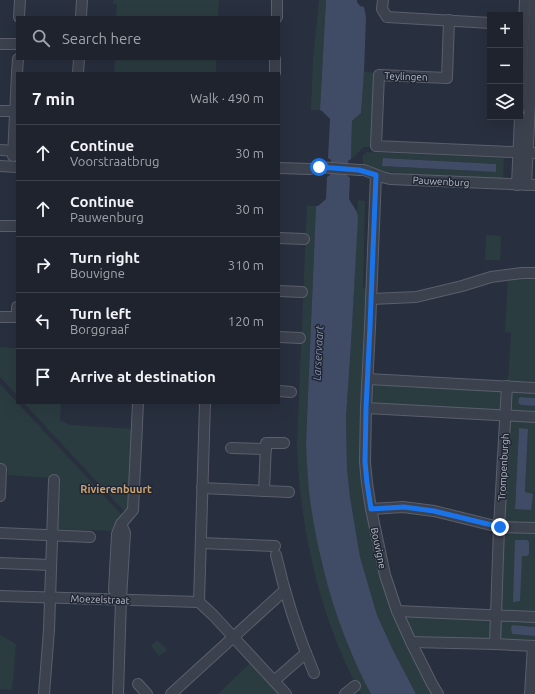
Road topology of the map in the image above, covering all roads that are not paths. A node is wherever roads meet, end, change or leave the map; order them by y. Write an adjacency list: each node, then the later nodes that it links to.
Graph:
1 (20, 0): 7 (street)
2 (82, 0): 8 (street)
3 (278, 0): 9 (street)
4 (525, 0): 12 (street)
5 (535, 0): 12 (street)
6 (383, 4): 10 (street)
7 (19, 16)
8 (81, 16)
9 (277, 16)
10 (449, 20): 11 (street); 27 (street, Teylingen)
11 (487, 23)
12 (528, 24): 21 (street)
13 (0, 44): 14 (street)
14 (16, 44)
15 (18, 60): 18 (street)
16 (79, 60): 19 (street)
17 (275, 60): 20 (street)
18 (17, 72)
19 (78, 72)
20 (275, 72)
21 (529, 83): 22 (street); 27 (street)
22 (523, 100)
23 (0, 111): 24 (street)
24 (16, 111): 28 (street)
25 (521, 120): 27 (street)
26 (0, 150): 28 (street)
27 (527, 153): 36 (street)
28 (15, 154): 29 (street)
29 (0, 156)
30 (280, 162): 33 (street)
31 (0, 166): 32 (street)
32 (16, 167)
33 (319, 167): 34 (street); 35 (street, Pauwenburg)
34 (280, 168)
35 (376, 175): 36 (street, Pauwenburg); 44 (street, Bouvigne)
36 (526, 185)
37 (0, 226): 38 (street)
38 (16, 226)
39 (280, 238): 40 (street)
40 (304, 239)
41 (535, 273): 44 (street)
42 (280, 291): 43 (street)
43 (302, 292)
44 (371, 299): 49 (street, Bouvigne)
45 (0, 317): 46 (street)
46 (16, 317)
47 (280, 337): 48 (street)
48 (300, 338)
49 (368, 379): 50 (street); 56 (street, Bouvigne)
50 (508, 386): 51 (street); 57 (street, Trompenburgh)
51 (535, 388)
52 (280, 391): 53 (street)
53 (291, 392)
54 (138, 404): 80 (street)
55 (205, 404): 64 (street)
56 (366, 408): 57 (street); 68 (street, Bouvigne)
57 (506, 414): 58 (street); 69 (street, Trompenburgh)
58 (535, 417)
59 (284, 443): 61 (street)
60 (231, 448): 61 (street)
61 (266, 449): 65 (street)
62 (1, 469): 67 (street)
63 (54, 480): 72 (street)
64 (202, 488): 65 (street); 74 (street)
65 (264, 491): 66 (street)
66 (289, 492)
67 (0, 496)
68 (371, 509): 69 (street); 82 (street, Bouvigne)
69 (500, 527): 70 (street); 83 (street, Trompenburgh)
70 (535, 528)
71 (0, 533): 72 (street)
72 (52, 535): 73 (street); 76 (street)
73 (90, 537)
74 (201, 543): 77 (street); 81 (street)
75 (0, 563): 76 (street)
76 (51, 565): 79 (street)
77 (285, 590): 85 (street); 89 (street)
78 (0, 596): 79 (street, Moezelstraat)
79 (50, 598): 80 (street, Moezelstraat); 94 (street)
80 (121, 600): 81 (street, Moezelstraat); 95 (street)
81 (199, 602): 85 (street)
82 (397, 610): 83 (street); 86 (street, Bouvigne)
83 (496, 615): 84 (street); 87 (street, Trompenburgh)
84 (535, 617)
85 (234, 637): 91 (street); 97 (street)
86 (411, 642): 87 (street); 99 (street, Bouvigne)
87 (495, 644): 88 (street)
88 (534, 646): 93 (street)
89 (306, 653): 90 (street); 91 (street)
90 (314, 673)
91 (274, 681): 98 (street)
92 (138, 684): 96 (street)
93 (532, 687)
94 (44, 694)
95 (118, 694)
96 (147, 694)
97 (171, 694)
98 (286, 694)
99 (438, 694)

